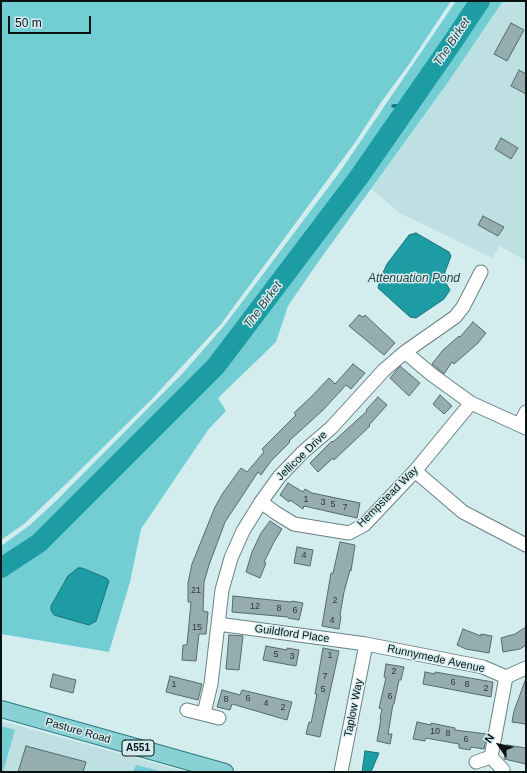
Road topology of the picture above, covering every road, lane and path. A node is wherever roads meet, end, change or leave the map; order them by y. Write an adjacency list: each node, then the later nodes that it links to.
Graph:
1 (482, 272): 2 (street, Jellicoe Drive)
2 (405, 352): 3 (street); 7 (street, Jellicoe Drive)
3 (471, 403): 5 (street); 6 (street, Hempstead Way)
4 (526, 412): 5 (street)
5 (523, 426)
6 (415, 471): 7 (street, Hempstead Way); 8 (street)
7 (261, 502): 9 (street, Jellicoe Drive)
8 (526, 545)
9 (218, 624): 10 (street, Guildford Place); 15 (street, Jellicoe Drive)
10 (366, 644): 12 (street, Runnymede Avenue); 21 (street, Taplow Way)
11 (526, 668): 12 (street)
12 (506, 677): 17 (street)
13 (1, 709): 20 (main road, Pasture Road / A551)
14 (187, 710): 15 (street)
15 (204, 713): 16 (street)
16 (219, 718)
17 (491, 757): 18 (street); 19 (street)
18 (476, 762)
19 (503, 770)
20 (225, 772)
21 (341, 772)

